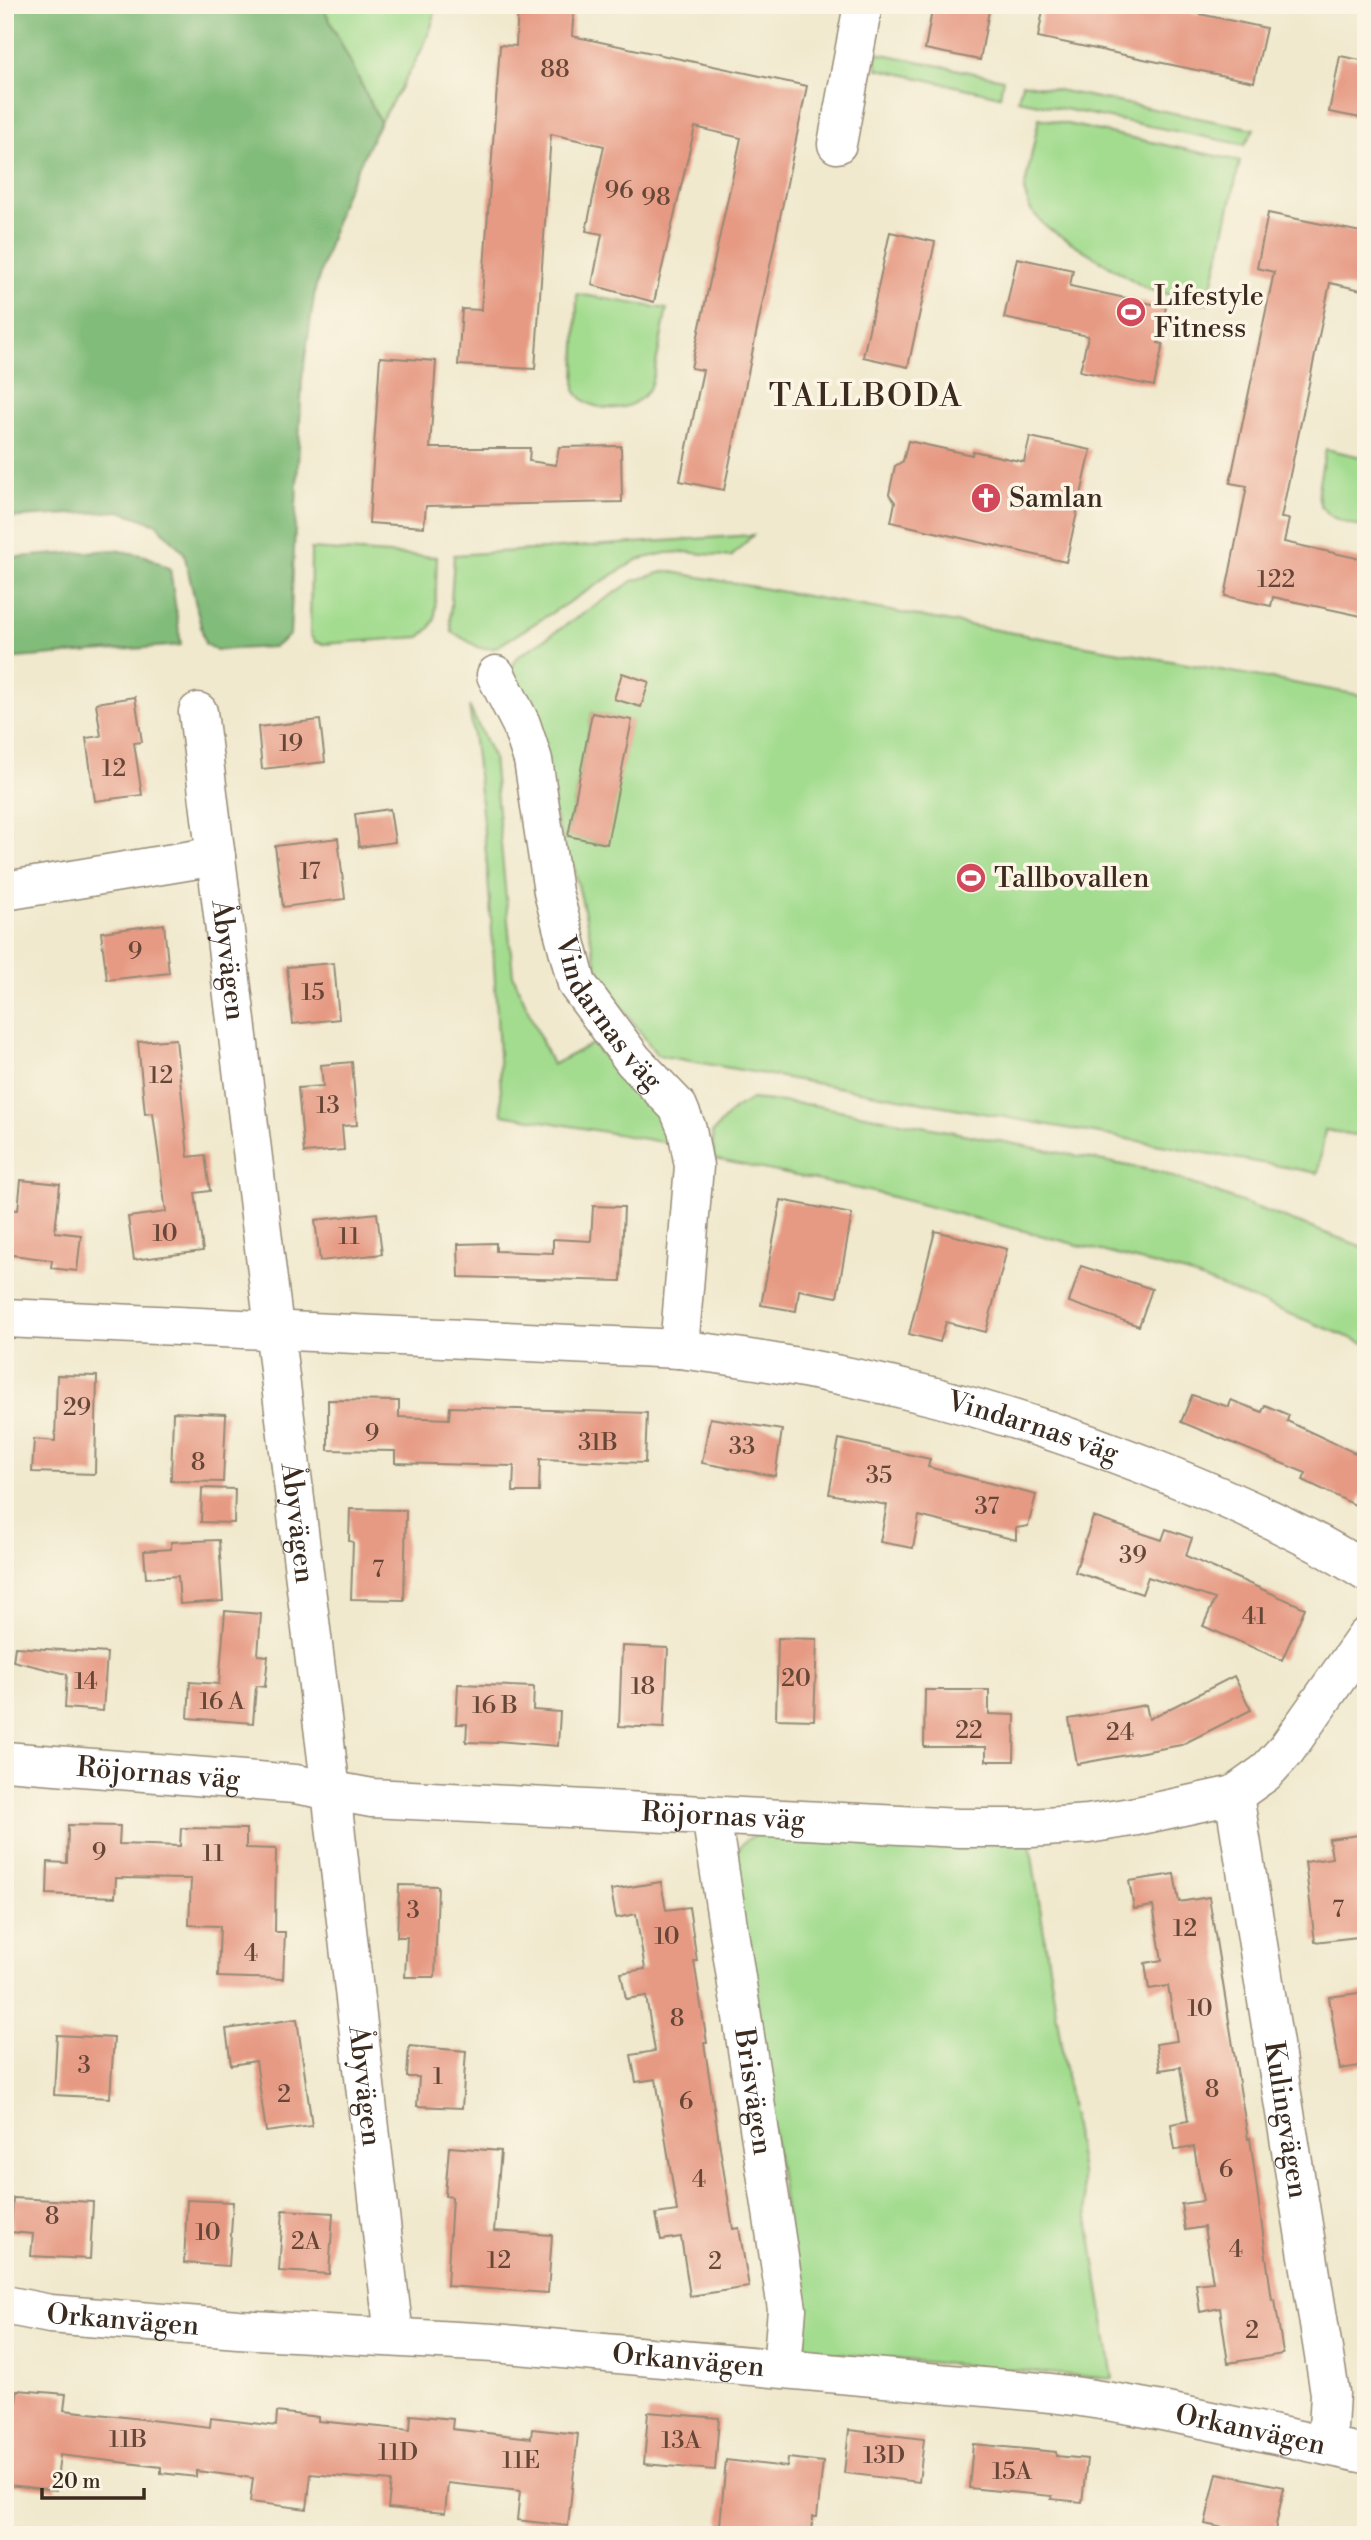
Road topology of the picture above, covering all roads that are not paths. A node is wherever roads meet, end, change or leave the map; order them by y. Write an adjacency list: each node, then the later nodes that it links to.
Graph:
1 (863, 5): 2 (street)
2 (837, 144)
3 (496, 676): 9 (street, Vindarnas väg)
4 (198, 712): 5 (street, Åbyvägen)
5 (216, 856): 6 (street); 8 (street, Åbyvägen)
6 (5, 891)
7 (5, 1318): 8 (street, Vindarnas väg)
8 (275, 1330): 9 (street, Vindarnas väg); 13 (street, Åbyvägen)
9 (679, 1349): 10 (street, Vindarnas väg)
10 (1366, 1572)
11 (1366, 1636): 14 (street, Röjornas väg)
12 (5, 1762): 13 (street, Röjornas väg)
13 (331, 1791): 15 (street, Röjornas väg); 17 (street, Åbyvägen)
14 (1234, 1796): 15 (street, Röjornas väg); 19 (street, Kulingvägen)
15 (711, 1815): 18 (street, Brisvägen)
16 (5, 2305): 17 (street, Orkanvägen)
17 (394, 2336): 18 (street, Orkanvägen)
18 (782, 2368): 19 (street, Orkanvägen)
19 (1327, 2446): 20 (street, Orkanvägen)
20 (1366, 2454)

